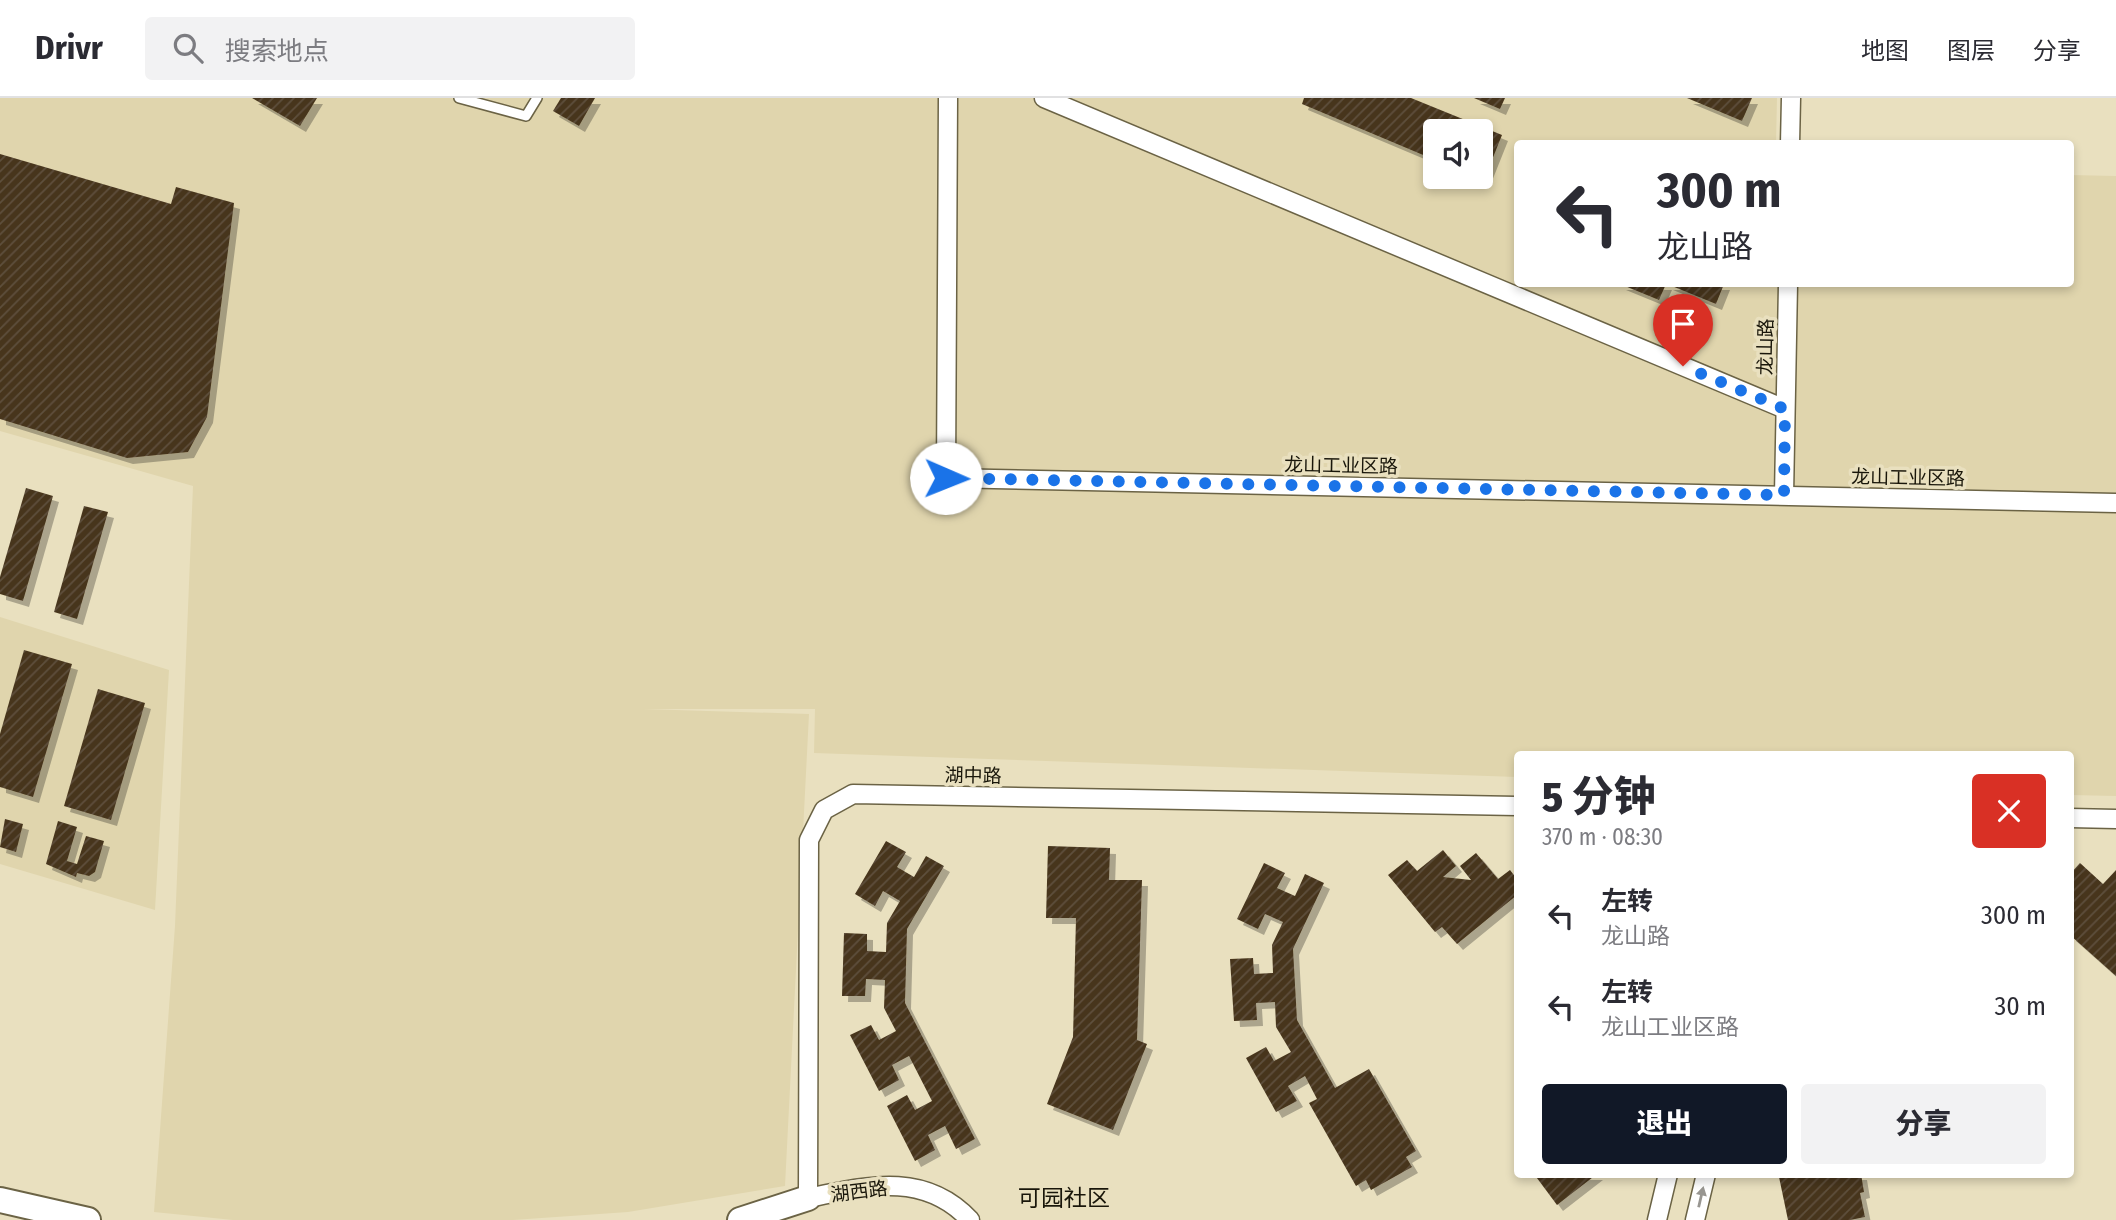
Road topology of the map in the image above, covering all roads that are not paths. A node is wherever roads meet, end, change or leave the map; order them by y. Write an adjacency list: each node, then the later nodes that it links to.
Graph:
1 (459, 98): 2 (lane)
2 (537, 98)
3 (947, 98): 9 (street, 龙山工业区路)
4 (1044, 98): 8 (street)
5 (1791, 98): 6 (street)
6 (1790, 140)
7 (1788, 287): 8 (street, 龙山路)
8 (1785, 409): 9 (street, 龙山路)
9 (1784, 495): 10 (street, 龙山工业区路)
10 (2116, 503)
11 (1514, 806): 16 (street, 湖中路)
12 (2074, 818): 13 (street)
13 (2116, 819)
14 (1667, 1178): 21 (street)
15 (1705, 1178): 22 (street, one-way to 15)
16 (808, 1198): 19 (street, 湖西路); 20 (street, 湖西路)
17 (0, 1200): 18 (street)
18 (88, 1220)
19 (740, 1220)
20 (970, 1220)
21 (1657, 1220)
22 (1695, 1220)

